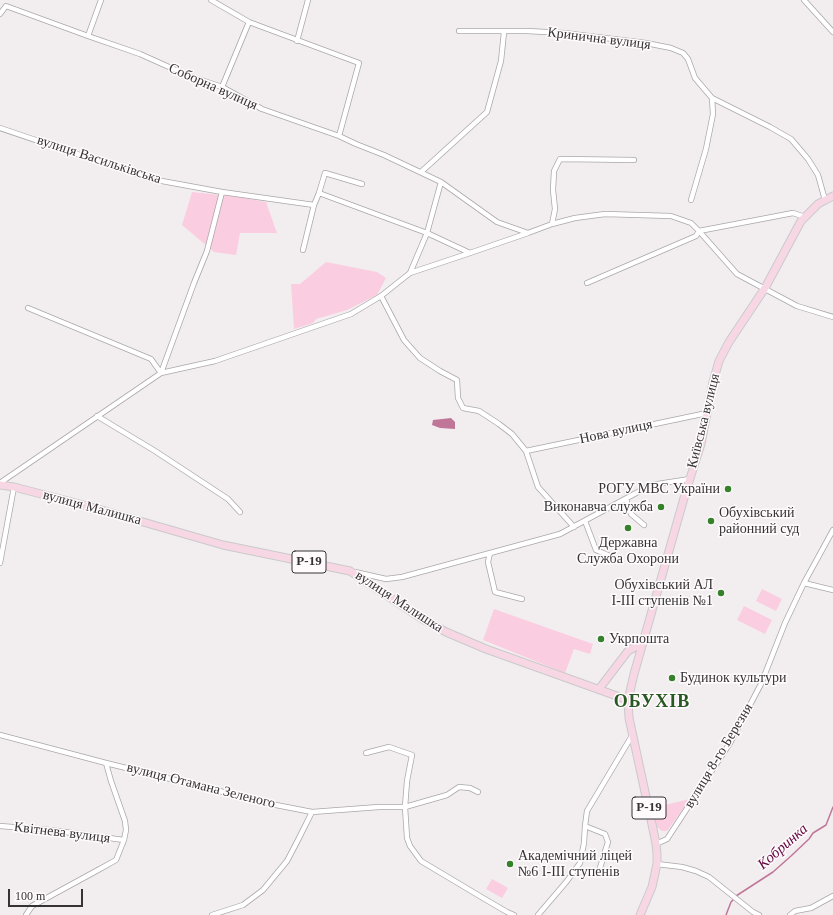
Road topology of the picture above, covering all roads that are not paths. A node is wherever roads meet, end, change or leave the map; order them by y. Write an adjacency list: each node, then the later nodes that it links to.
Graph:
1 (8, 0): 6 (street)
2 (101, 0): 12 (street)
3 (211, 0): 8 (street)
4 (308, 0): 13 (street)
5 (804, 0): 11 (street)
6 (6, 6): 7 (street); 12 (street, Соборна вулиця)
7 (0, 14)
8 (249, 22): 13 (street); 14 (street)
9 (459, 31): 10 (street, Кринична вулиця)
10 (504, 32): 15 (street, Кринична вулиця); 19 (street)
11 (833, 32)
12 (88, 36): 14 (street, Соборна вулиця)
13 (297, 41): 17 (street)
14 (222, 88): 17 (street, Соборна вулиця)
15 (712, 98): 25 (street); 26 (street, Кринична вулиця)
16 (0, 128): 22 (street, вулиця Васильківська)
17 (338, 136): 19 (street, Соборна вулиця)
18 (634, 160): 29 (street)
19 (421, 172): 20 (street, Соборна вулиця)
20 (441, 182): 31 (street); 32 (street, Соборна вулиця)
21 (362, 184): 23 (street)
22 (222, 192): 27 (street, вулиця Васильківська); 41 (street)
23 (319, 193): 27 (street); 31 (street)
24 (833, 196): 26 (main road, Київська вулиця)
25 (691, 200)
26 (825, 200): 28 (main road, Київська вулиця)
27 (314, 206): 33 (street)
28 (805, 217): 30 (street); 37 (main road, Київська вулиця)
29 (552, 224): 30 (street); 32 (street)
30 (699, 231): 36 (street); 37 (street)
31 (427, 233): 34 (street); 35 (street)
32 (528, 233): 34 (street)
33 (303, 250)
34 (470, 253): 35 (street)
35 (410, 273): 38 (street)
36 (587, 283)
37 (764, 288): 40 (street); 42 (main road, Київська вулиця)
38 (381, 296): 41 (street); 44 (street)
39 (28, 308): 41 (street)
40 (833, 317)
41 (161, 373): 43 (street)
42 (707, 413): 44 (street, Нова вулиця); 45 (main road, Київська вулиця)
43 (97, 416): 46 (street); 49 (street)
44 (526, 451): 52 (street)
45 (690, 479): 48 (street); 61 (main road, Київська вулиця)
46 (0, 484): 47 (main road, вулиця Малишка / Р-19)
47 (14, 487): 56 (street); 57 (main road, вулиця Малишка / Р-19)
48 (626, 498): 50 (street); 51 (street)
49 (240, 512)
50 (585, 521): 52 (street); 55 (street)
51 (644, 525)
52 (574, 527): 54 (street)
53 (833, 530): 58 (street, вулиця 8-го Березня)
54 (490, 553): 57 (street); 60 (street)
55 (608, 555)
56 (0, 563)
57 (350, 571): 62 (main road, вулиця Малишка / Р-19)
58 (804, 583): 59 (street); 74 (street, вулиця 8-го Березня)
59 (833, 590)
60 (522, 599)
61 (644, 642): 62 (main road); 63 (main road, Київська вулиця)
62 (599, 690): 63 (main road, вулиця Малишка / Р-19)
63 (628, 700): 64 (main road, Р-19)
64 (633, 734): 72 (street); 74 (main road, Р-19)
65 (0, 735): 67 (street, вулиця Отамана Зеленого)
66 (366, 753): 69 (street)
67 (106, 763): 70 (street, вулиця Отамана Зеленого); 73 (street)
68 (478, 792): 69 (street, вулиця Отамана Зеленого)
69 (405, 807): 70 (street, вулиця Отамана Зеленого); 80 (street)
70 (312, 812): 79 (street)
71 (0, 826): 73 (street, Квітнева вулиця)
72 (585, 826): 76 (street); 81 (street)
73 (124, 840): 78 (street)
74 (656, 844): 75 (main road, Р-19)
75 (656, 864): 82 (main road, Р-19); 83 (street)
76 (599, 871)
77 (833, 896): 84 (street)
78 (26, 915)
79 (212, 915)
80 (514, 915)
81 (538, 915)
82 (640, 915)
83 (759, 915)
84 (790, 915)

